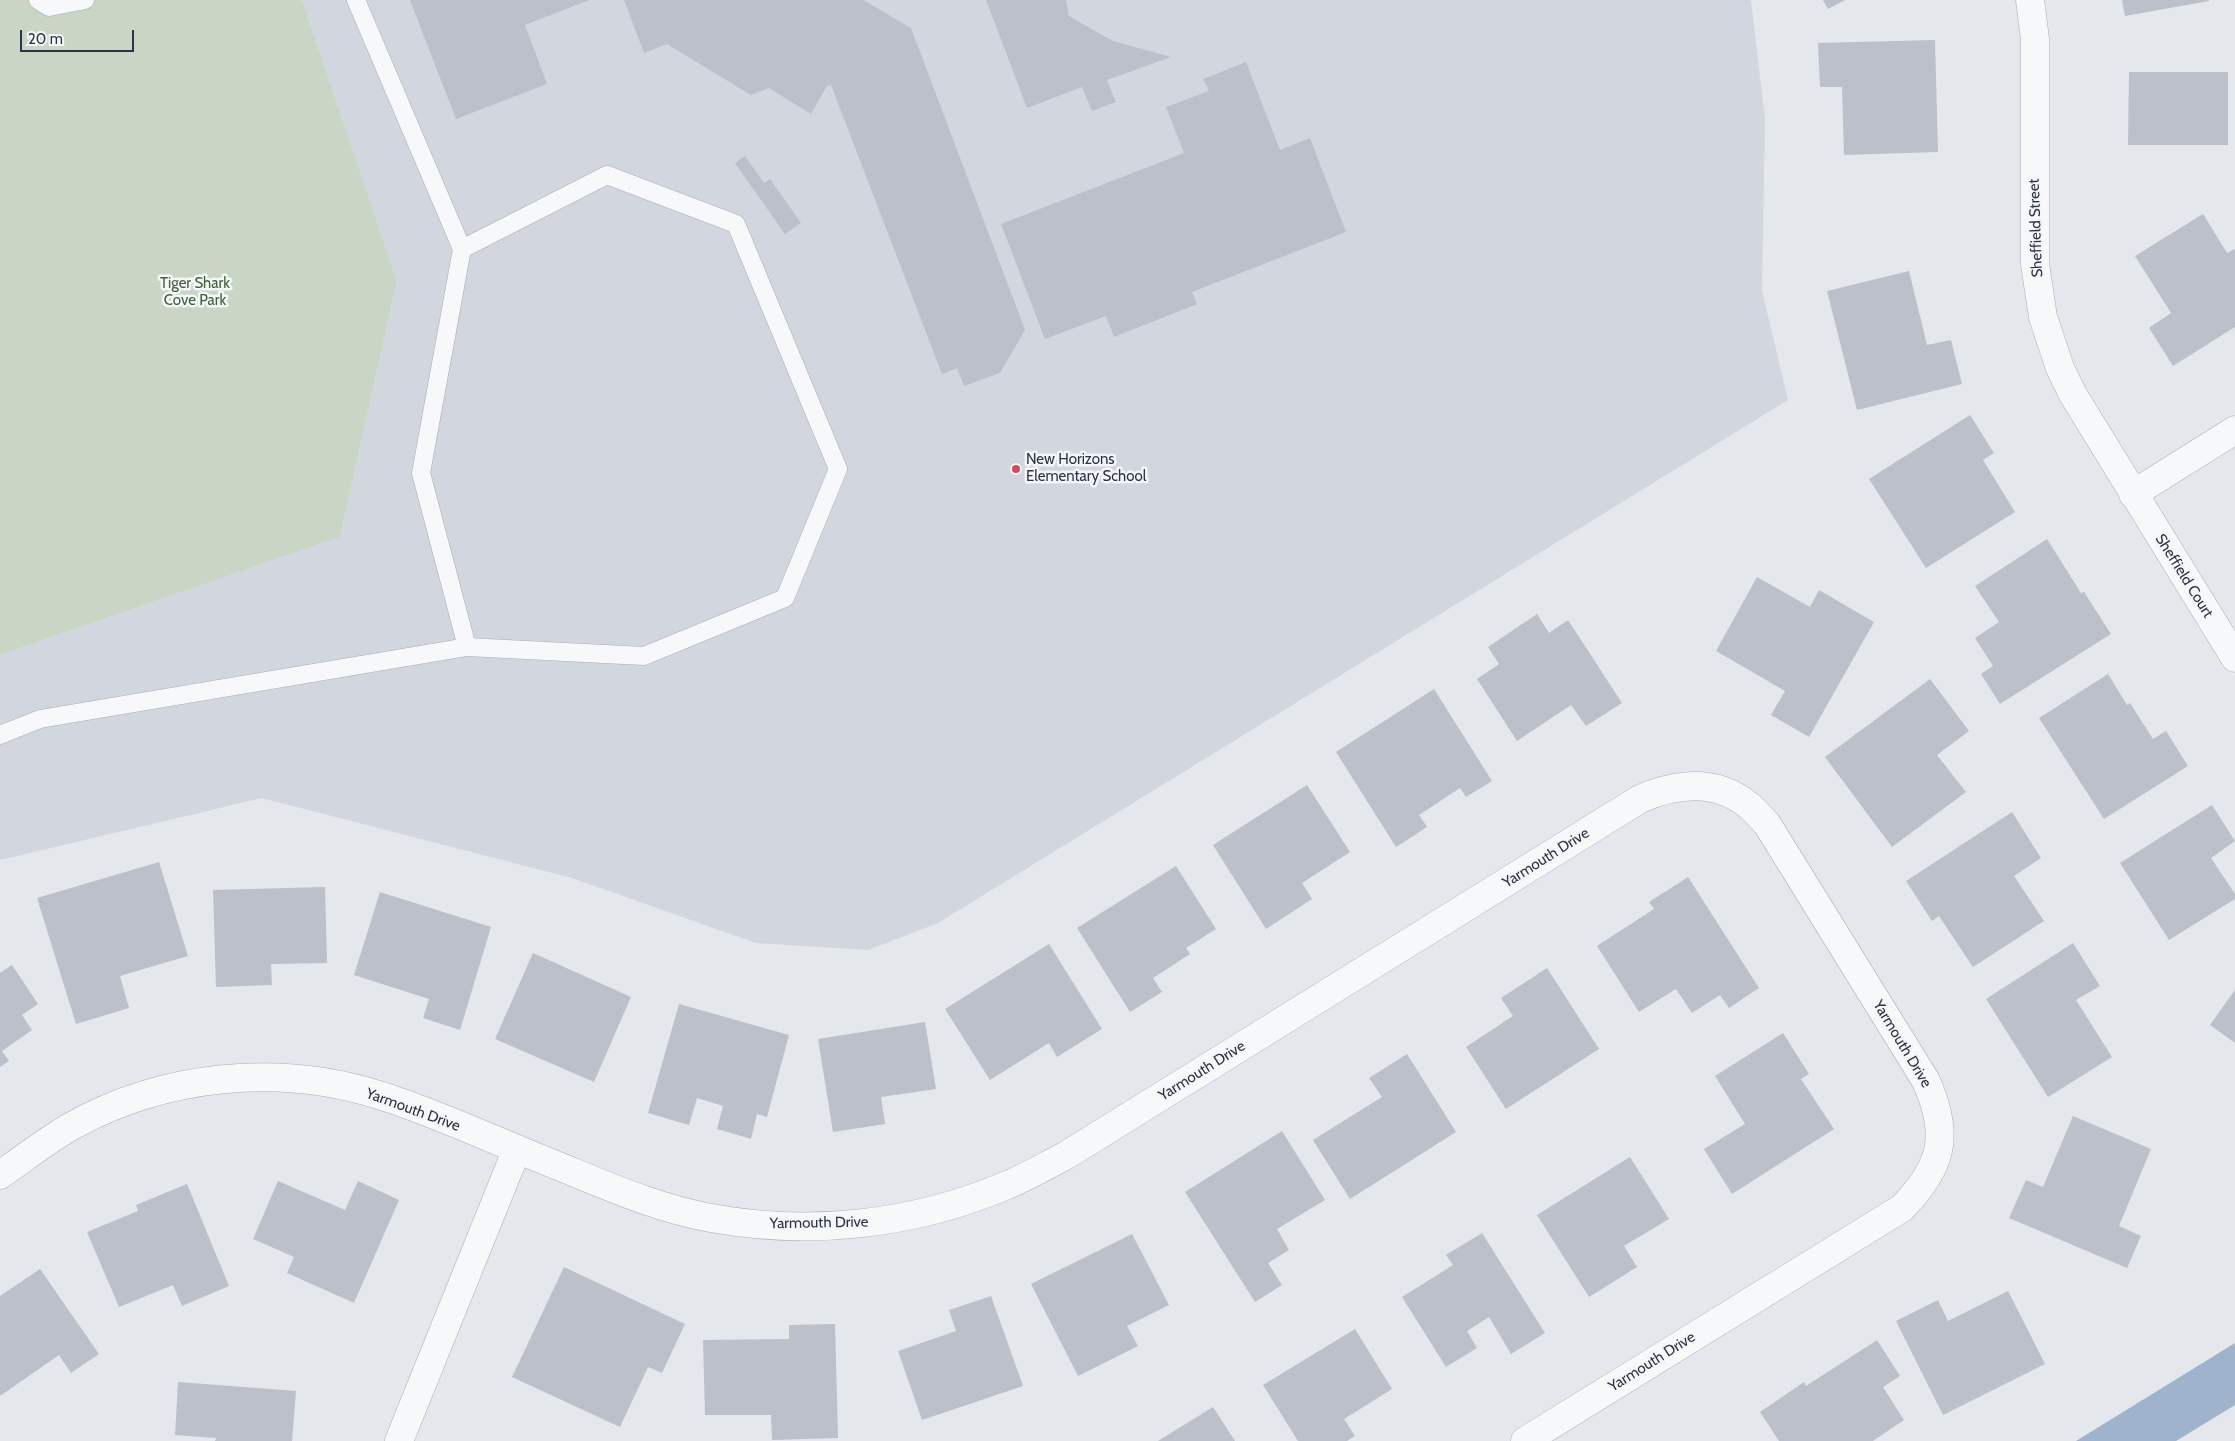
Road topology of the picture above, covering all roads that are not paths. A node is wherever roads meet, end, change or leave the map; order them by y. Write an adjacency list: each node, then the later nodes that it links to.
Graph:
1 (38, 0): 2 (lane)
2 (85, 0)
3 (356, 0): 5 (lane)
4 (2030, 0): 7 (street, Sheffield Street)
5 (462, 249): 8 (lane); 8 (lane)
6 (2235, 430): 7 (street)
7 (2133, 494): 9 (street, Sheffield Court)
8 (466, 647): 10 (lane)
9 (2235, 658)
10 (0, 735)
11 (517, 1149): 12 (street, Yarmouth Drive); 13 (street); 14 (street, Yarmouth Drive)
12 (0, 1175)
13 (399, 1441)
14 (1524, 1441)

